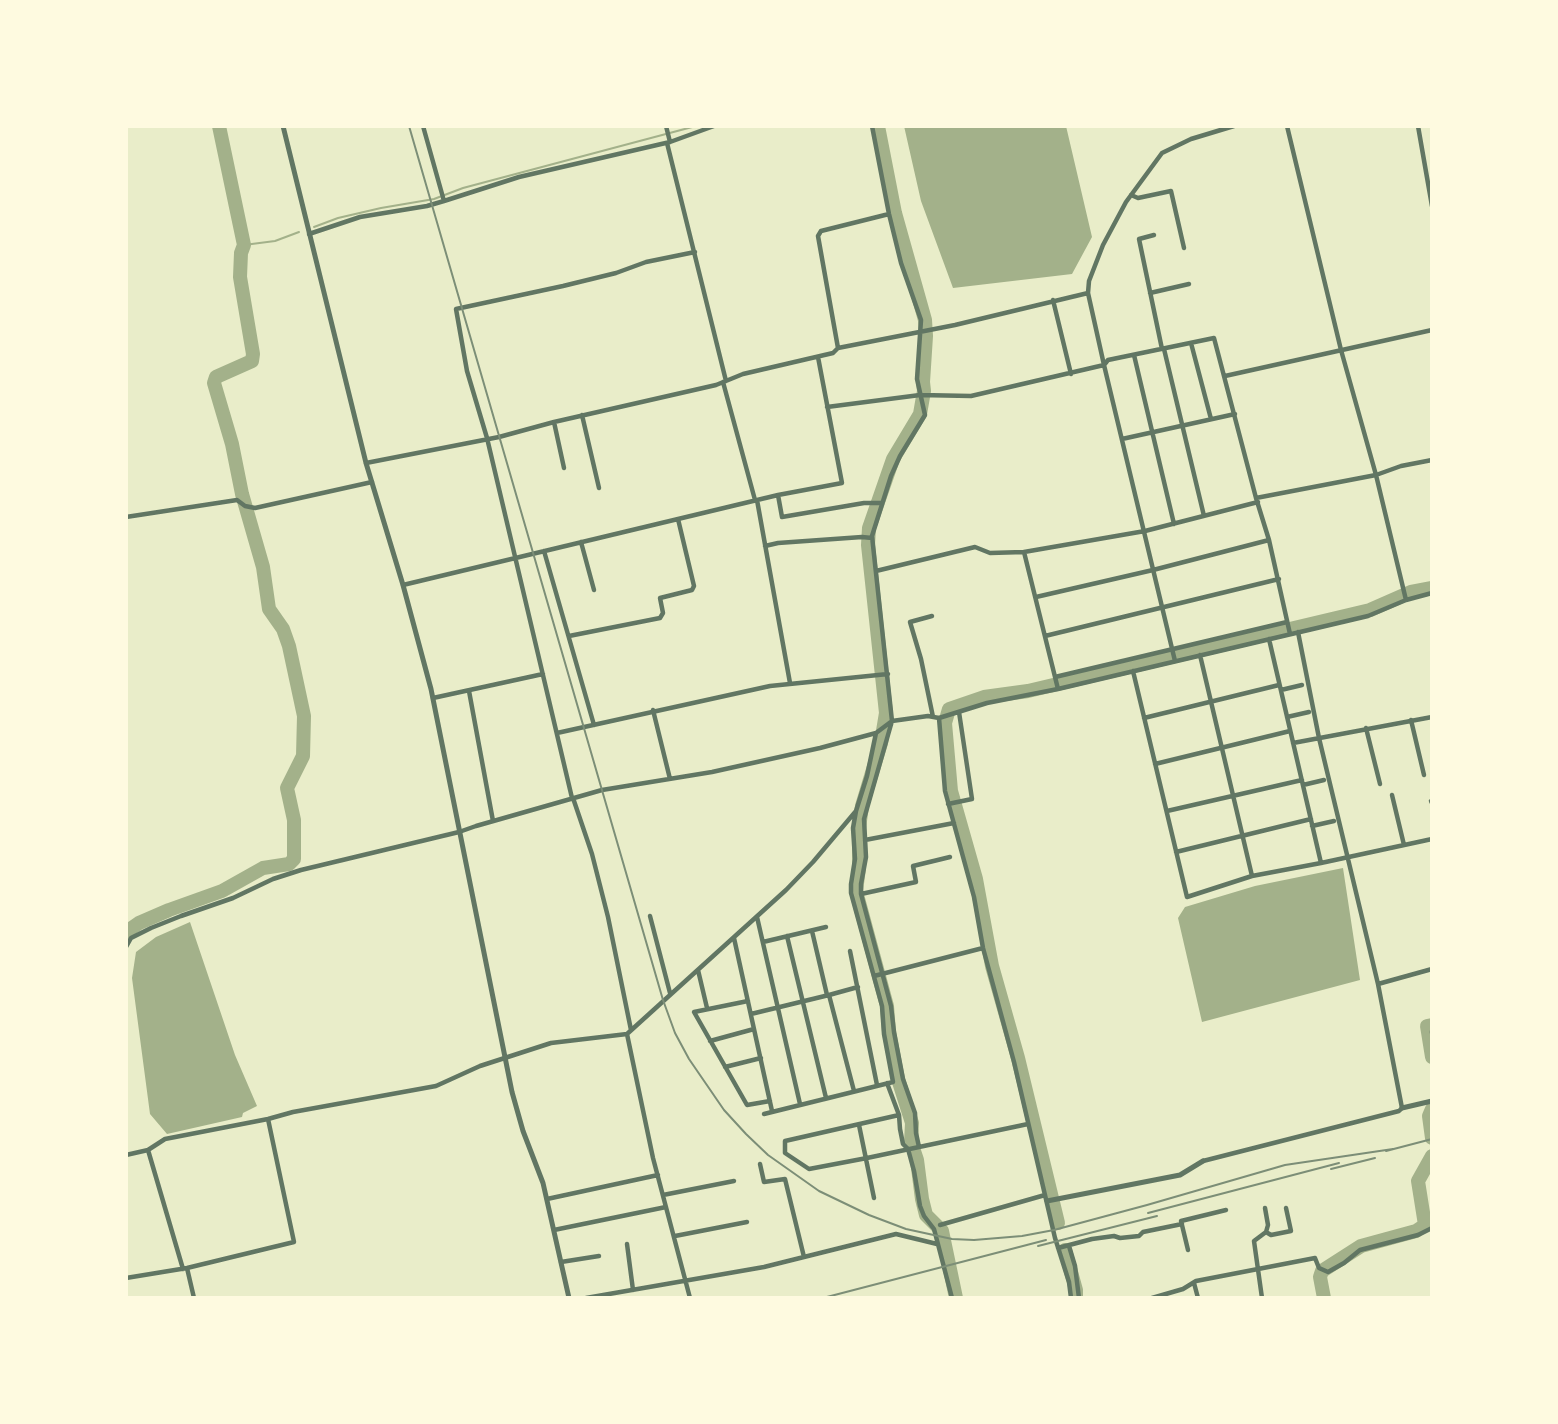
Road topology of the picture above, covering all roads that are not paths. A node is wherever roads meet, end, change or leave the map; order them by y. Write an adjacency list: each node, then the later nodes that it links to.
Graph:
1 (283, 126): 14 (street)
2 (423, 126): 11 (street)
3 (666, 126): 9 (street)
4 (714, 126): 9 (street)
5 (872, 126): 13 (street)
6 (1234, 126): 10 (street)
7 (1287, 126): 27 (street)
8 (1418, 126): 12 (street)
9 (669, 142): 11 (street); 17 (street)
10 (1131, 195): 16 (street); 19 (street)
11 (444, 201): 14 (street)
12 (1432, 204)
13 (889, 214): 23 (street); 25 (street)
14 (309, 234): 45 (street)
15 (1154, 236): 20 (street)
16 (1184, 248)
17 (695, 252): 33 (street); 42 (street)
18 (1189, 284): 20 (street)
19 (1088, 292): 21 (street); 30 (street)
20 (1150, 293): 26 (street)
21 (1053, 300): 23 (street); 31 (street)
22 (1432, 330): 27 (street)
23 (921, 332): 25 (street); 34 (street)
24 (1191, 343): 26 (street); 32 (street); 38 (street)
25 (838, 348): 29 (street)
26 (1163, 349): 28 (street); 40 (street)
27 (1341, 350): 32 (street); 47 (street)
28 (1134, 355): 30 (street); 41 (street)
29 (818, 357): 33 (street); 35 (street)
30 (1104, 365): 31 (street); 43 (street)
31 (1071, 374): 34 (street)
32 (1225, 376): 36 (street)
33 (724, 381): 37 (street); 51 (street)
34 (920, 395): 35 (street); 53 (street)
35 (827, 407): 50 (street)
36 (1235, 414): 38 (street); 52 (street)
37 (582, 416): 39 (street); 49 (street)
38 (1211, 419): 40 (street)
39 (554, 422): 42 (street); 46 (street)
40 (1183, 425): 41 (street); 54 (street)
41 (1152, 432): 43 (street); 57 (street)
42 (487, 438): 45 (street); 65 (street)
43 (1122, 439): 58 (street)
44 (1432, 460): 47 (street)
45 (366, 463): 48 (street)
46 (564, 468)
47 (1376, 475): 52 (street); 73 (street)
48 (372, 482): 55 (street); 69 (street)
49 (599, 488)
50 (778, 495): 51 (street); 53 (street)
51 (756, 500): 56 (street); 62 (street)
52 (1257, 500): 54 (street); 60 (street)
53 (882, 503): 59 (street)
54 (1204, 516): 57 (street)
55 (126, 517)
56 (678, 519): 61 (street); 78 (street)
57 (1174, 524): 58 (street)
58 (1145, 531): 64 (street); 66 (street)
59 (872, 538): 62 (street); 67 (street)
60 (1269, 540): 66 (street); 68 (street)
61 (581, 542): 63 (street); 70 (street)
62 (765, 546): 86 (street)
63 (544, 551): 65 (street); 78 (street)
64 (1024, 552): 67 (street); 72 (street)
65 (516, 557): 69 (street); 84 (street)
66 (1153, 570): 72 (street); 74 (street)
67 (876, 571): 85 (street)
68 (1279, 579): 74 (street); 76 (street)
69 (403, 585): 91 (street)
70 (594, 590)
71 (1432, 593): 73 (street)
72 (1036, 597): 79 (street)
73 (1406, 597): 77 (street)
74 (1162, 607): 79 (street); 81 (street)
75 (932, 616): 96 (street)
76 (1289, 627): 77 (street); 80 (street); 81 (street)
77 (1298, 632): 108 (street)
78 (569, 636): 103 (street)
79 (1045, 636): 87 (street)
80 (1269, 639): 82 (street); 89 (street)
81 (1174, 655): 82 (street); 83 (street); 87 (street)
82 (1200, 655): 92 (street)
83 (1133, 671): 87 (street); 100 (street)
84 (543, 674): 90 (street); 106 (street)
85 (888, 674): 86 (street); 102 (street)
86 (790, 683): 93 (street)
87 (1057, 683): 94 (street)
88 (1302, 685): 89 (street)
89 (1280, 688): 92 (street); 97 (street)
90 (469, 691): 91 (street); 124 (street)
91 (433, 698): 128 (street)
92 (1211, 701): 100 (street); 110 (street)
93 (653, 710): 103 (street); 113 (street)
94 (959, 712): 99 (street); 120 (street)
95 (1309, 712): 97 (street)
96 (933, 717): 99 (street); 102 (street)
97 (1287, 717): 105 (street)
98 (1432, 717): 101 (street)
99 (939, 718): 120 (street)
100 (1144, 718): 111 (street)
101 (1411, 720): 104 (street); 112 (street)
102 (892, 721): 107 (street); 130 (street)
103 (594, 725): 106 (street)
104 (1366, 728): 108 (street); 116 (street)
105 (1290, 731): 109 (street); 110 (street)
106 (557, 733): 119 (street)
107 (876, 733): 113 (street); 121 (street)
108 (1319, 738): 109 (street); 136 (street)
109 (1293, 743): 115 (street)
110 (1222, 748): 111 (street); 118 (street)
111 (1155, 764): 122 (street)
112 (1424, 775)
113 (670, 779): 119 (street)
114 (1323, 780): 115 (street)
115 (1302, 783): 118 (street); 123 (street)
116 (1380, 784)
117 (1392, 795): 132 (street)
118 (1233, 796): 122 (street); 129 (street)
119 (573, 798): 124 (street); 164 (street)
120 (948, 804): 126 (street)
121 (856, 811): 141 (street); 153 (street)
122 (1167, 811): 134 (street)
123 (1311, 819): 127 (street); 129 (street)
124 (492, 821): 128 (street)
125 (1334, 821): 127 (street)
126 (954, 823): 130 (street); 148 (street)
127 (1312, 826): 137 (street)
128 (459, 832): 147 (street); 166 (street)
129 (1243, 836): 134 (street); 138 (street)
130 (865, 840): 139 (street)
131 (1431, 840): 132 (street); 133 (street)
132 (1404, 845): 136 (street)
133 (1432, 846)
134 (1176, 852): 138 (street)
135 (950, 856): 139 (street)
136 (1349, 857): 137 (street); 154 (street)
137 (1321, 863): 138 (street)
138 (1252, 876)
139 (861, 894): 152 (street)
140 (650, 916): 156 (street)
141 (757, 917): 145 (street); 146 (street)
142 (826, 927): 143 (street)
143 (812, 931): 144 (street); 157 (street)
144 (787, 936): 146 (street); 159 (street)
145 (734, 938): 150 (street); 158 (street)
146 (763, 942): 160 (street)
147 (126, 947)
148 (983, 948): 152 (street); 181 (street)
149 (850, 951): 155 (street)
150 (698, 969): 156 (street); 161 (street)
151 (1432, 969): 154 (street)
152 (883, 974): 153 (street); 183 (street)
153 (874, 976): 169 (street)
154 (1378, 984): 176 (street)
155 (858, 987): 157 (street); 170 (street)
156 (670, 993): 164 (street)
157 (828, 995): 159 (street); 171 (street)
158 (748, 1001): 161 (street); 162 (street)
159 (803, 1001): 160 (street); 172 (street)
160 (777, 1007): 162 (street); 175 (street)
161 (707, 1008): 165 (street)
162 (751, 1014): 163 (street)
163 (754, 1029): 165 (street); 167 (street)
164 (629, 1032): 166 (street); 190 (street)
165 (710, 1041): 168 (street)
166 (505, 1057): 180 (street); 194 (street)
167 (761, 1058): 168 (street); 173 (street)
168 (725, 1067): 173 (street)
169 (887, 1083): 170 (street); 179 (street)
170 (877, 1085): 171 (street)
171 (854, 1091): 172 (street)
172 (826, 1098): 175 (street)
173 (770, 1101): 177 (street)
174 (1432, 1101): 176 (street)
175 (800, 1104): 177 (street)
176 (1402, 1108): 188 (street)
177 (772, 1111): 178 (street)
178 (764, 1114)
179 (899, 1115): 182 (street); 184 (street)
180 (268, 1119): 185 (street); 215 (street)
181 (1028, 1124): 183 (street); 195 (street)
182 (859, 1125): 187 (street); 187 (street)
183 (919, 1147): 184 (street)
184 (908, 1149): 187 (street); 208 (street)
185 (148, 1150): 186 (street); 215 (street)
186 (126, 1155)
187 (867, 1158): 193 (street)
188 (1203, 1161): 195 (street)
189 (760, 1164): 213 (street)
190 (658, 1175): 192 (street); 194 (street)
191 (734, 1181): 192 (street)
192 (663, 1195): 196 (street)
193 (874, 1198)
194 (547, 1199): 204 (street)
195 (1049, 1199): 202 (street); 210 (street)
196 (666, 1207): 204 (street); 206 (street)
197 (1265, 1208): 205 (street)
198 (1286, 1208): 205 (street)
199 (1226, 1210): 201 (street)
200 (747, 1222): 206 (street)
201 (1182, 1224): 209 (street); 211 (street)
202 (940, 1225)
203 (1432, 1228): 216 (street)
204 (554, 1230): 214 (street)
205 (1266, 1232): 216 (street)
206 (675, 1236): 218 (street)
207 (627, 1244): 220 (street)
208 (937, 1244): 213 (street); 226 (street)
209 (1069, 1246): 210 (street); 228 (street)
210 (1059, 1248): 227 (street)
211 (1188, 1250)
212 (599, 1256): 214 (street)
213 (804, 1257): 218 (street)
214 (561, 1263): 223 (street)
215 (185, 1269): 217 (street); 222 (street)
216 (1258, 1269): 219 (street); 231 (street)
217 (126, 1278)
218 (686, 1279): 220 (street); 225 (street)
219 (1194, 1283): 229 (street); 230 (street)
220 (633, 1290): 221 (street)
221 (618, 1295): 224 (street)
222 (194, 1298)
223 (569, 1298)
224 (586, 1298)
225 (690, 1298)
226 (952, 1298)
227 (1071, 1298)
228 (1079, 1298)
229 (1152, 1298)
230 (1198, 1298)
231 (1262, 1298)

